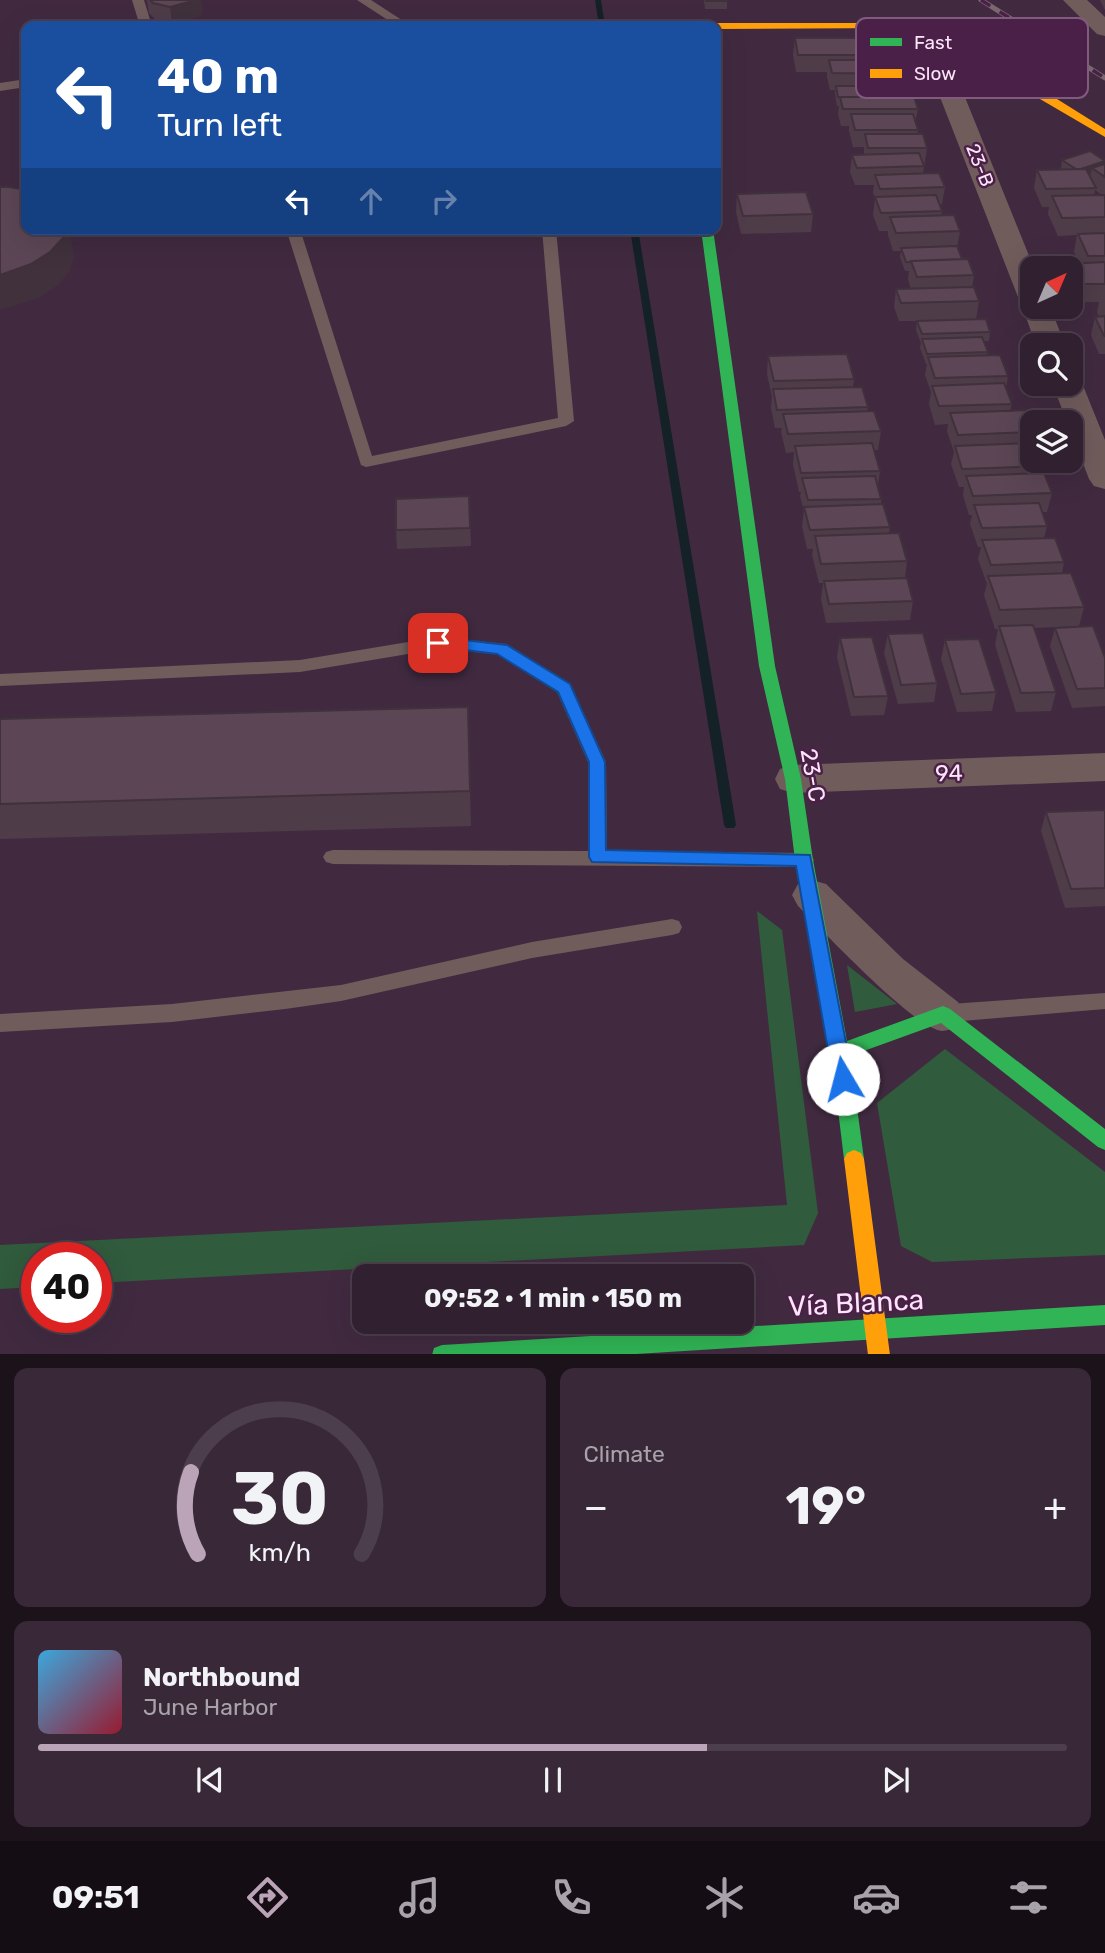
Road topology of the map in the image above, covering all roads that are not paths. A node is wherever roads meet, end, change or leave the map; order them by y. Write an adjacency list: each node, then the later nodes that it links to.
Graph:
1 (138, 0): 4 (lane)
2 (363, 0): 5 (lane)
3 (1074, 0): 8 (street)
4 (144, 21)
5 (397, 21)
6 (721, 25): 7 (street)
7 (856, 25)
8 (1105, 29)
9 (21, 84): 10 (lane)
10 (0, 86)
11 (953, 98): 17 (street, 23-B)
12 (1049, 98): 13 (street)
13 (1105, 134)
14 (295, 235): 15 (lane)
15 (550, 235)
16 (708, 235): 22 (street, 23-C)
17 (1020, 267)
18 (1072, 396): 19 (street)
19 (1105, 479)
20 (0, 680): 24 (lane)
21 (1105, 767): 22 (street, 94)
22 (793, 779): 25 (street, 23-C)
23 (333, 857): 24 (lane)
24 (598, 857): 25 (lane)
25 (808, 877): 28 (street); 30 (street, 23-C)
26 (672, 928): 29 (lane)
27 (1105, 1001): 28 (lane)
28 (943, 1014): 30 (street); 31 (street)
29 (0, 1023)
30 (839, 1052): 33 (street, 23-C)
31 (1105, 1142)
32 (1105, 1315): 33 (street, Vía Blanca)
33 (875, 1329): 35 (street, Vía Blanca); 36 (street, 23-C)
34 (442, 1354): 35 (street, Vía Blanca)
35 (448, 1354)
36 (879, 1354)

